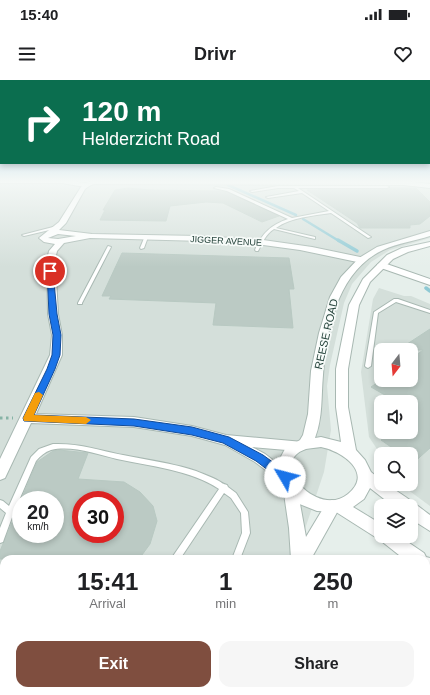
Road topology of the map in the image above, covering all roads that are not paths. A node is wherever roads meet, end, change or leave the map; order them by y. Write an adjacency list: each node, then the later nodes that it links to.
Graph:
1 (74, 210): 7 (street)
2 (271, 210): 5 (lane)
3 (329, 210): 4 (lane)
4 (332, 212): 5 (lane); 11 (lane)
5 (291, 219): 6 (lane)
6 (272, 228): 12 (lane); 13 (lane)
7 (63, 232): 9 (lane); 10 (street, JIGGER AVENUE); 15 (street); 15 (street, JIGGER AVENUE)
8 (430, 233): 19 (street, REESE ROAD)
9 (24, 235)
10 (146, 237): 13 (street, JIGGER AVENUE); 17 (lane)
11 (369, 237)
12 (314, 238)
13 (261, 242): 18 (lane); 19 (street, JIGGER AVENUE)
14 (430, 244): 20 (street, REESE ROAD)
15 (51, 246): 25 (street)
16 (109, 247): 22 (lane)
17 (142, 248)
18 (257, 250)
19 (362, 260): 27 (street, REESE ROAD)
20 (381, 265): 21 (street); 28 (street, REESE ROAD)
21 (430, 282)
22 (80, 303)
23 (430, 312): 24 (lane)
24 (368, 366)
25 (27, 418): 26 (street); 29 (street)
26 (226, 440): 27 (street); 31 (street)
27 (302, 445): 28 (street); 31 (street)
28 (350, 453): 30 (street)
29 (0, 474)
30 (365, 476): 33 (street); 35 (street)
31 (287, 482): 35 (street); 44 (street)
32 (224, 487): 36 (lane); 42 (lane); 43 (lane)
33 (396, 499)
34 (0, 503): 36 (lane)
35 (336, 506): 39 (street); 45 (street)
36 (10, 512): 40 (lane)
37 (418, 515): 38 (street)
38 (430, 524)
39 (374, 529)
40 (0, 538)
41 (396, 543): 46 (street)
42 (178, 555)
43 (238, 555)
44 (300, 555)
45 (304, 555)
46 (412, 555)

